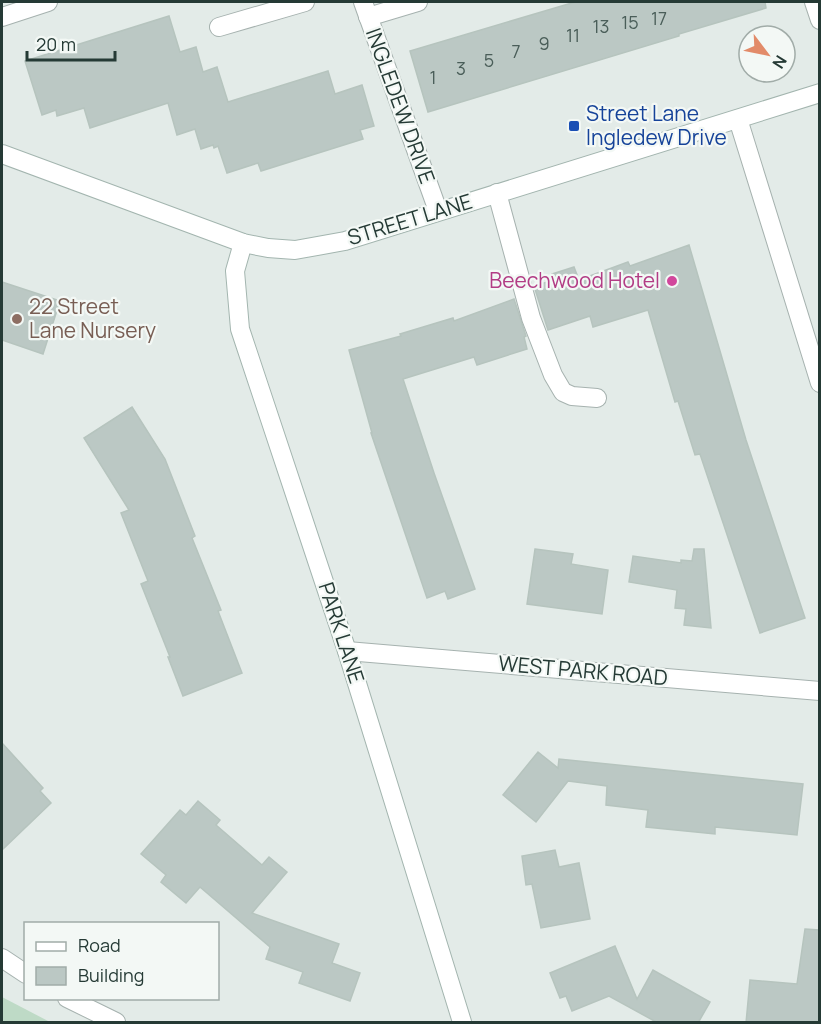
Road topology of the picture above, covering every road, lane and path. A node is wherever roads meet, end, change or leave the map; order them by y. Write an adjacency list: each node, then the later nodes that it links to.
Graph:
1 (48, 2): 6 (street)
2 (305, 2): 8 (street)
3 (418, 2): 5 (street)
4 (814, 2): 7 (street)
5 (366, 9): 13 (street, INGLEDEW DRIVE)
6 (2, 17)
7 (819, 20)
8 (219, 27)
9 (819, 93): 10 (street, STREET LANE)
10 (738, 119): 12 (street, STREET LANE); 15 (street)
11 (2, 154): 14 (street, STREET LANE)
12 (498, 193): 13 (street, STREET LANE); 16 (street)
13 (438, 211): 14 (street, STREET LANE)
14 (243, 243): 17 (street, PARK LANE)
15 (819, 383)
16 (597, 398)
17 (347, 651): 18 (street, WEST PARK ROAD); 23 (street, PARK LANE)
18 (819, 691)
19 (2, 958): 20 (street)
20 (24, 973)
21 (69, 1000): 22 (street)
22 (116, 1023)
23 (462, 1023)

